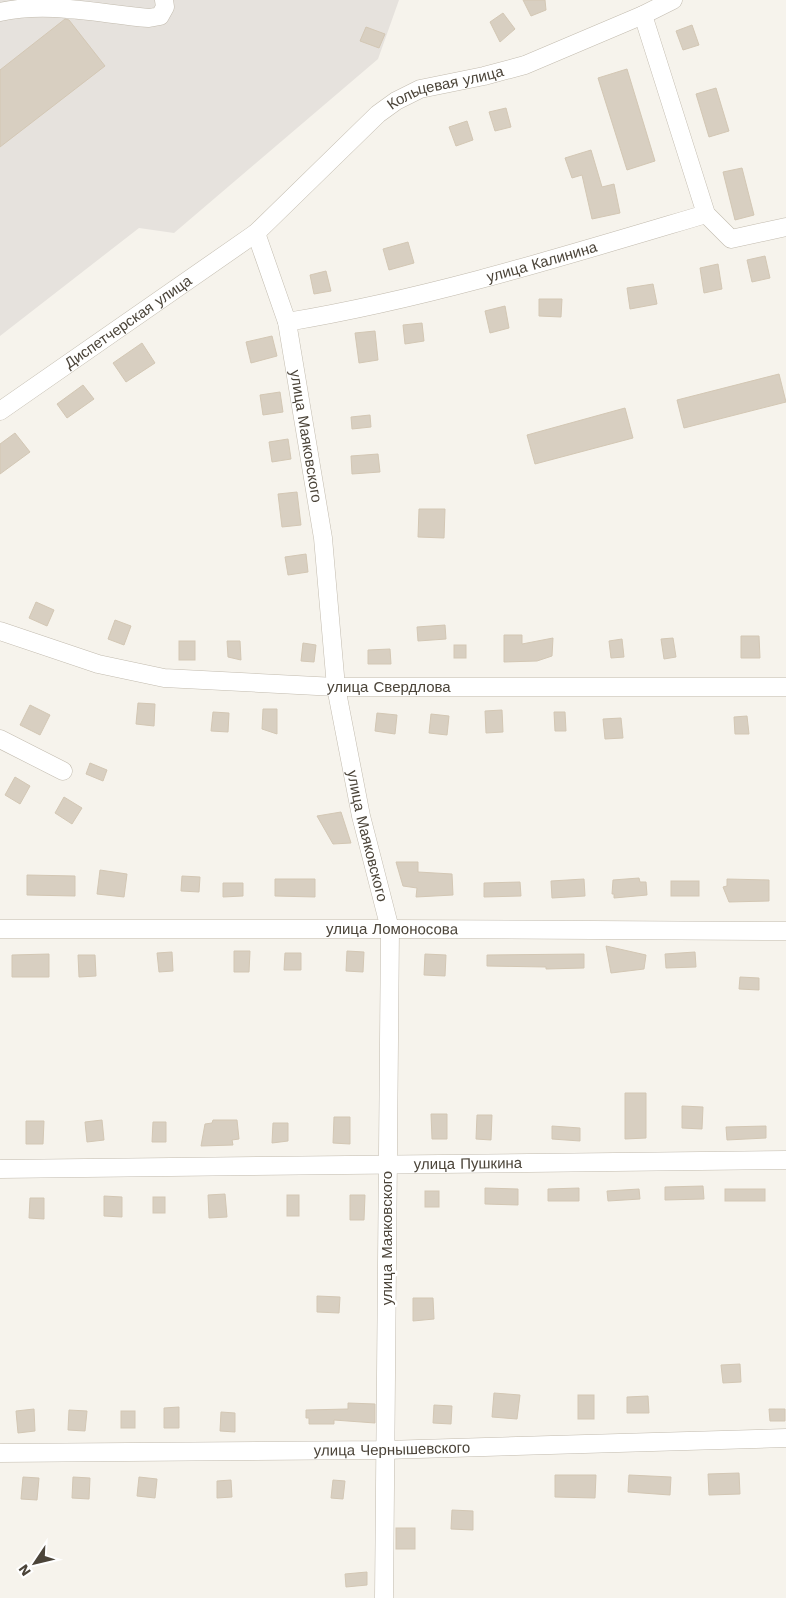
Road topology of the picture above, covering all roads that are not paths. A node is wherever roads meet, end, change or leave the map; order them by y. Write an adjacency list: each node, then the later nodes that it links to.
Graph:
1 (164, 0): 3 (street)
2 (673, 0): 4 (street, Кольцевая улица)
3 (0, 12)
4 (643, 15): 5 (street); 7 (street, Кольцевая улица)
5 (706, 214): 6 (street); 8 (street, улица Калинина)
6 (786, 227)
7 (256, 233): 8 (street, улица Маяковского); 9 (street, Диспетчерская улица)
8 (287, 322): 11 (street, улица Маяковского)
9 (0, 411)
10 (0, 631): 11 (street, улица Свердлова)
11 (336, 687): 12 (street, улица Свердлова); 16 (street, улица Маяковского)
12 (786, 687)
13 (0, 739): 14 (street)
14 (63, 771)
15 (0, 929): 16 (street, улица Ломоносова)
16 (390, 929): 17 (street, улица Ломоносова); 19 (street, улица Маяковского)
17 (786, 931)
18 (786, 1160): 19 (street, улица Пушкина)
19 (388, 1164): 20 (street, улица Пушкина); 22 (street, улица Маяковского)
20 (0, 1169)
21 (786, 1438): 22 (street, улица Чернышевского)
22 (385, 1450): 23 (street, улица Чернышевского); 24 (street, улица Маяковского)
23 (0, 1453)
24 (384, 1598)

